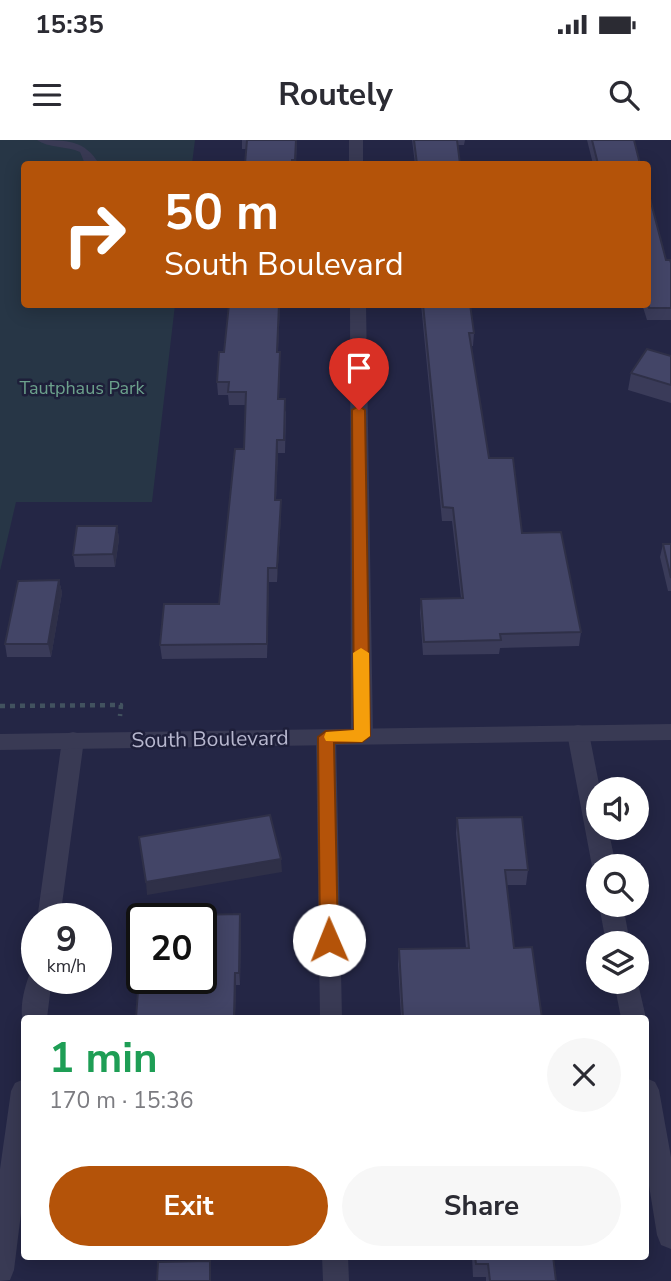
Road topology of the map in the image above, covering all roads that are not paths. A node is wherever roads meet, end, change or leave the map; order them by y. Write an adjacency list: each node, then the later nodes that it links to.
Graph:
1 (44, 140): 3 (street)
2 (356, 140): 4 (street)
3 (91, 161)
4 (356, 161)
5 (358, 308): 8 (street)
6 (671, 732): 7 (street, South Boulevard)
7 (578, 733): 8 (street, South Boulevard); 12 (street)
8 (362, 736): 9 (street, South Boulevard)
9 (326, 737): 10 (street, South Boulevard); 17 (lane)
10 (73, 740): 11 (street, South Boulevard); 13 (street)
11 (0, 742)
12 (602, 854)
13 (50, 903)
14 (38, 994): 16 (street)
15 (628, 994): 18 (street)
16 (34, 1015)
17 (331, 1015)
18 (632, 1015)
19 (649, 1108): 21 (street)
20 (21, 1113): 23 (street)
21 (671, 1236)
22 (335, 1260): 24 (lane)
23 (0, 1270)
24 (336, 1281)

